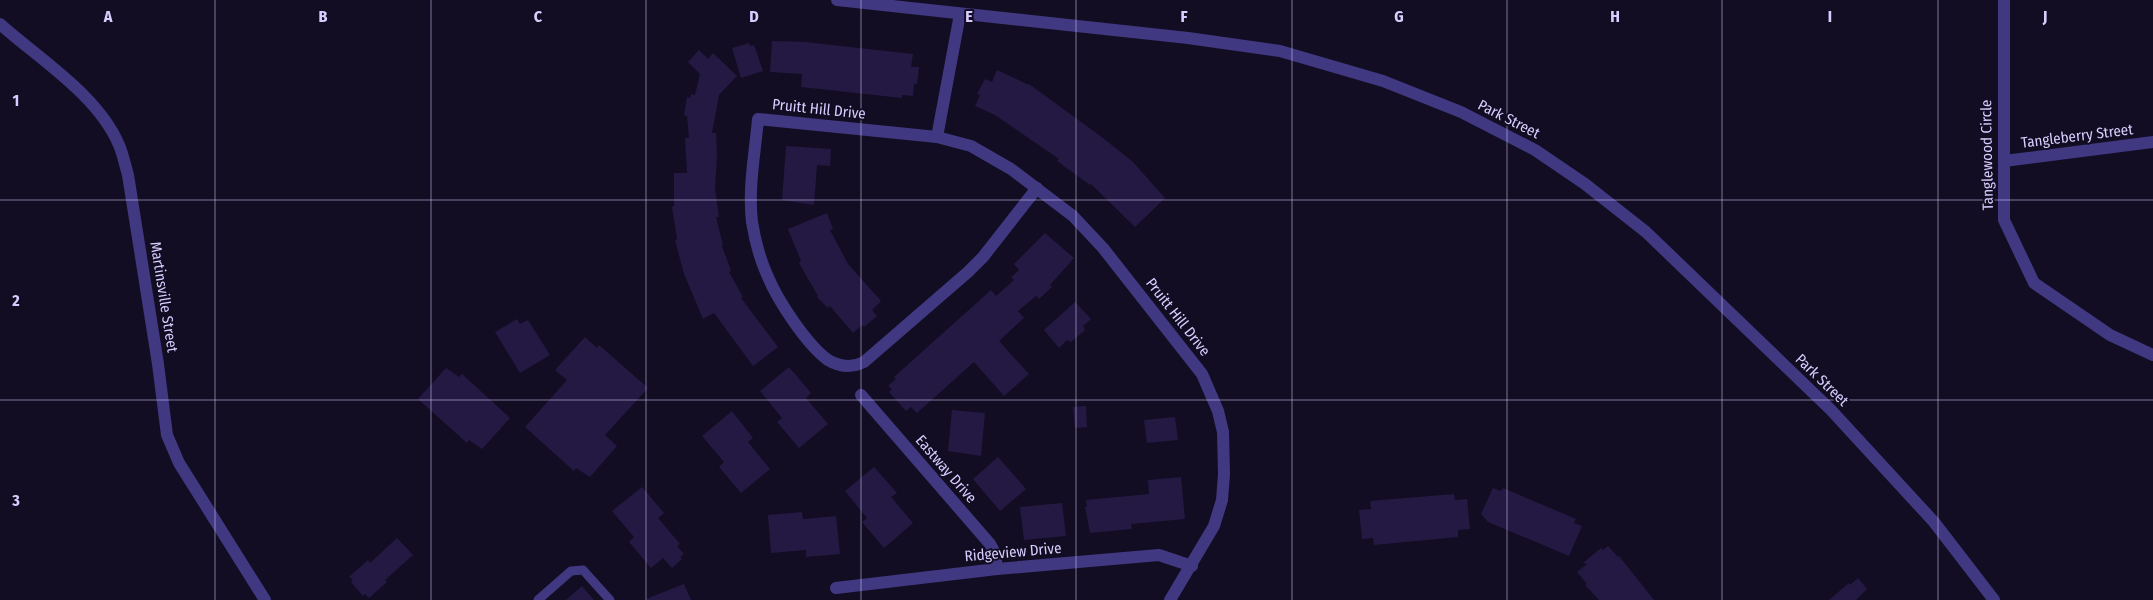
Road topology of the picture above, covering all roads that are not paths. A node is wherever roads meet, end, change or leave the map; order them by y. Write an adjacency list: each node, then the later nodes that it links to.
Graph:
1 (837, 0): 3 (street, Park Street)
2 (2004, 0): 7 (street, Tanglewood Circle)
3 (960, 14): 5 (street); 18 (street, Park Street)
4 (0, 24): 14 (street, Martinsville Street)
5 (937, 137): 8 (street, Pruitt Hill Drive); 8 (street, Pruitt Hill Drive)
6 (2153, 142): 7 (street, Tangleberry Street)
7 (2004, 161): 9 (street, Tanglewood Circle)
8 (1037, 188): 11 (street, Pruitt Hill Drive)
9 (2153, 355)
10 (861, 395): 12 (street, Eastway Drive)
11 (1192, 566): 12 (street, Ridgeview Drive); 17 (street, Pruitt Hill Drive)
12 (997, 569): 13 (street, Ridgeview Drive)
13 (836, 588)
14 (264, 600)
15 (538, 600): 16 (lane)
16 (610, 600)
17 (1170, 600)
18 (1994, 600)

